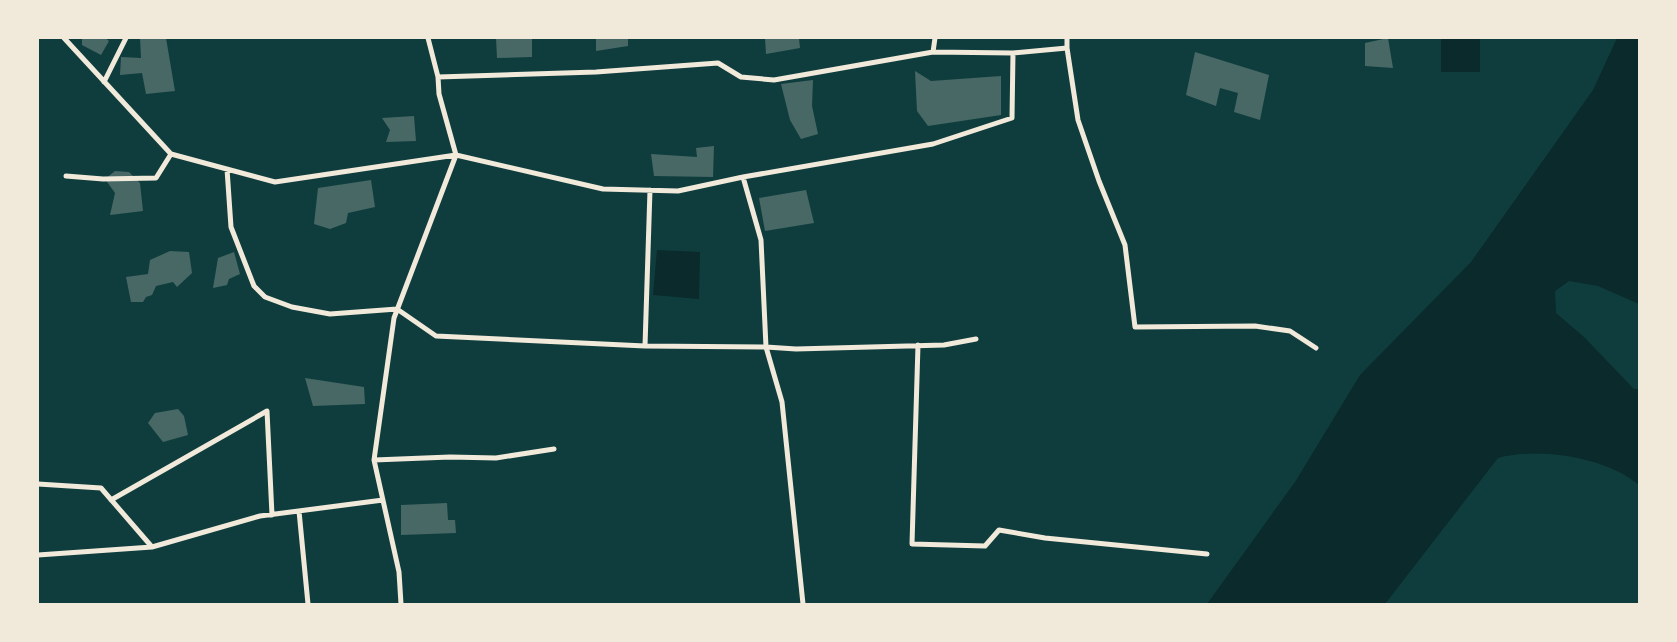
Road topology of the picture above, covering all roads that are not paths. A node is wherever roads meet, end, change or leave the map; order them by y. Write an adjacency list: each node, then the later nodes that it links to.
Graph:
1 (64, 38): 10 (street)
2 (126, 38): 10 (street)
3 (428, 38): 9 (street)
4 (935, 38): 7 (street)
5 (1066, 38): 6 (street)
6 (1067, 48): 8 (street); 22 (street)
7 (933, 52): 8 (street); 9 (street)
8 (1013, 53): 15 (street)
9 (438, 77): 12 (street)
10 (104, 82): 11 (street)
11 (171, 154): 13 (street); 14 (street)
12 (456, 155): 13 (street); 16 (street); 17 (street)
13 (227, 169): 17 (street)
14 (66, 176)
15 (743, 177): 16 (street); 21 (street)
16 (650, 190): 20 (street)
17 (397, 309): 20 (street); 24 (street)
18 (976, 339): 19 (street)
19 (918, 345): 21 (street); 31 (street)
20 (644, 346): 21 (street)
21 (766, 347): 35 (street)
22 (1316, 348)
23 (554, 449): 24 (street)
24 (374, 460): 27 (street)
25 (38, 484): 26 (street)
26 (111, 500): 29 (street); 30 (street)
27 (383, 500): 28 (street); 34 (street)
28 (299, 511): 29 (street); 33 (street)
29 (272, 515): 30 (street)
30 (152, 547): 32 (street)
31 (1207, 554)
32 (38, 555)
33 (308, 604)
34 (401, 604)
35 (803, 604)

